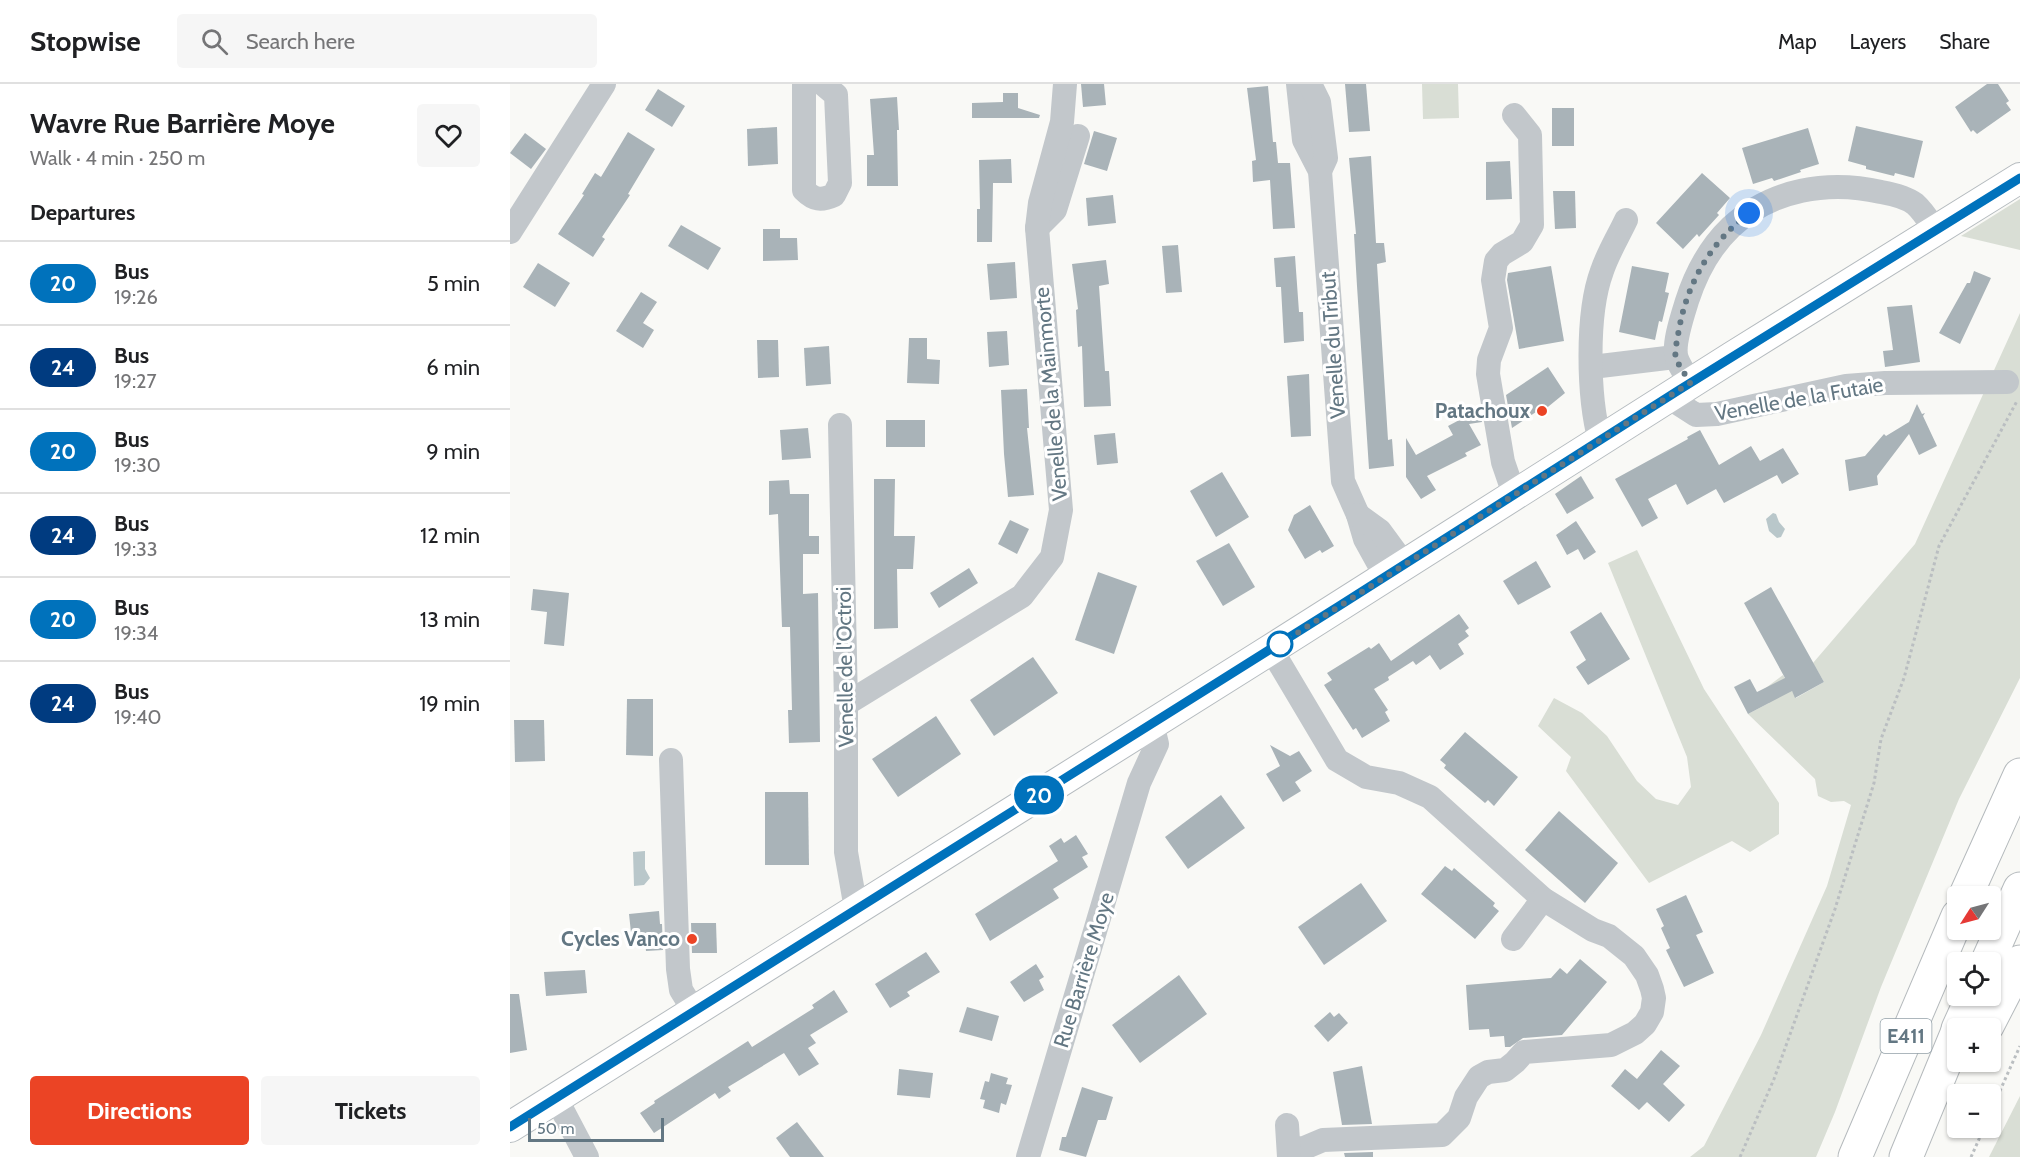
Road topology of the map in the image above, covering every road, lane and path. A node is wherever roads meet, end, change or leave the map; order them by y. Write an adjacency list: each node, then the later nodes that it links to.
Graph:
1 (604, 84): 16 (street)
2 (804, 84): 8 (street)
3 (823, 84): 10 (street)
4 (1065, 84): 14 (street, Venelle de la Mainmorte)
5 (1298, 84): 11 (street, Venelle du Tribut)
6 (1310, 84): 11 (street, Venelle du Tribut)
7 (1514, 115): 23 (street)
8 (804, 133): 10 (street); 10 (street)
9 (1078, 136): 14 (street)
10 (839, 154)
11 (1320, 171): 24 (street, Venelle du Tribut)
12 (2020, 178): 15 (main road)
13 (1626, 220): 18 (street)
14 (1037, 228): 26 (street, Venelle de la Mainmorte)
15 (1935, 230): 17 (street); 20 (main road)
16 (510, 232)
17 (1676, 357): 18 (street); 20 (street)
18 (1592, 367): 22 (street)
19 (2013, 388): 20 (street, Venelle de la Futaie); 51 (path)
20 (1679, 390): 22 (main road)
21 (840, 425): 26 (street, Venelle de l'Octroi)
22 (1600, 441): 23 (main road)
23 (1514, 494): 24 (main road)
24 (1395, 571): 25 (main road)
25 (1271, 649): 27 (main road); 34 (street)
26 (846, 704): 35 (street, Venelle de l'Octroi)
27 (1152, 723): 28 (main road); 31 (street, Rue Barrière Moye)
28 (1121, 742): 31 (street); 35 (main road)
29 (671, 760): 40 (street)
30 (2020, 775): 32 (highway)
31 (1139, 783): 50 (street, Rue Barrière Moye)
32 (1970, 886)
33 (2020, 889): 38 (highway)
34 (1543, 899): 36 (street); 48 (street)
35 (856, 909): 40 (main road)
36 (1513, 939)
37 (1948, 940): 52 (highway, E411)
38 (1992, 952)
39 (2020, 963): 41 (highway)
40 (694, 1011): 45 (main road)
41 (1991, 1018)
42 (2020, 1046): 44 (path)
43 (1947, 1057): 53 (highway, E411)
44 (2001, 1088)
45 (556, 1098): 46 (main road); 49 (street)
46 (510, 1127)
47 (1980, 1138): 54 (path)
48 (1288, 1144)
49 (587, 1157)
50 (1028, 1157)
51 (1740, 1157)
52 (1855, 1157)
53 (1906, 1157)
54 (1971, 1157)

